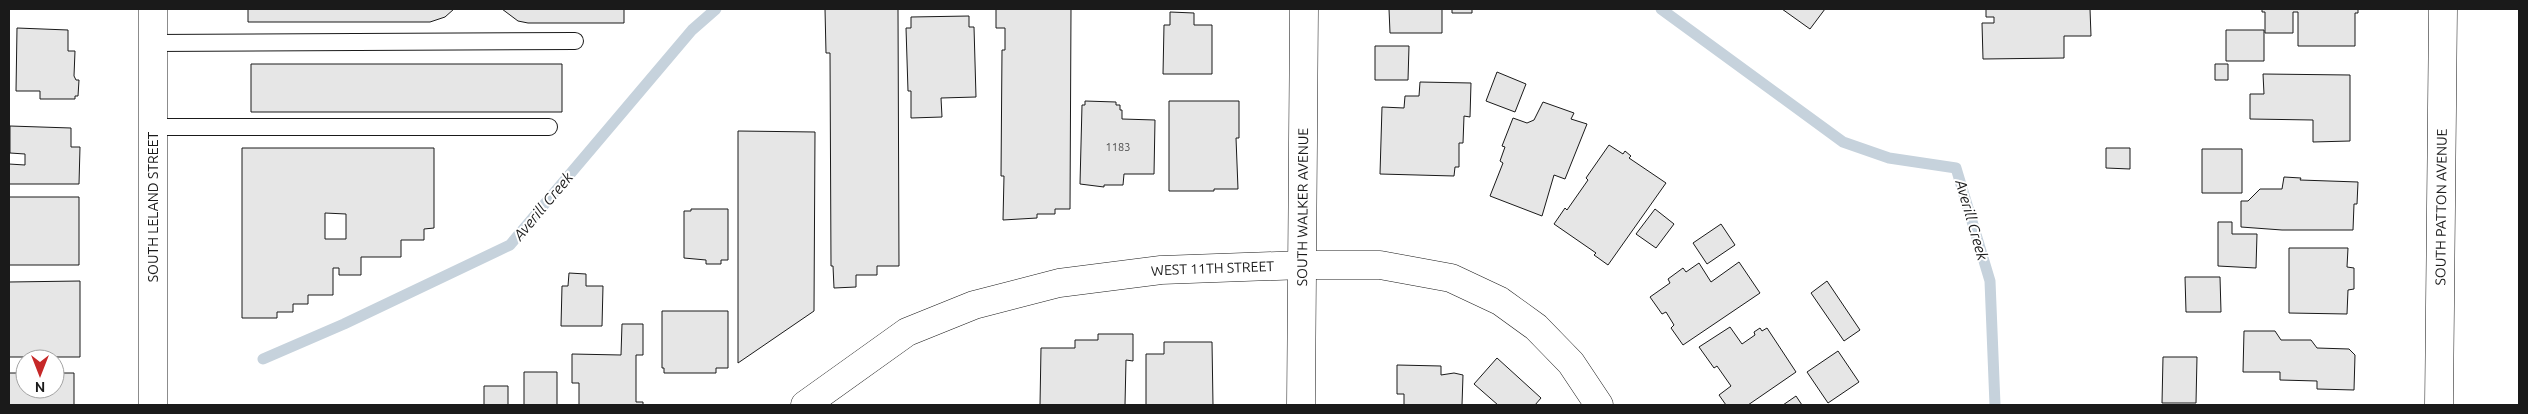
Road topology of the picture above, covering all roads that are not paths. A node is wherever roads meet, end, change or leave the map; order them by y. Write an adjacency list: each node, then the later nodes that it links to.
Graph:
1 (154, 9): 5 (street, SOUTH LELAND STREET)
2 (1304, 9): 8 (street, SOUTH WALKER AVENUE)
3 (2443, 9): 13 (street, SOUTH PATTON AVENUE)
4 (575, 41): 5 (lane)
5 (154, 43): 6 (street, SOUTH LELAND STREET)
6 (154, 127): 7 (lane); 9 (street, SOUTH LELAND STREET)
7 (549, 127)
8 (1304, 265): 10 (street, WEST 11TH STREET); 11 (street, SOUTH WALKER AVENUE); 12 (street, WEST 11TH STREET)
9 (154, 405)
10 (805, 405)
11 (1301, 405)
12 (1599, 405)
13 (2439, 405)

